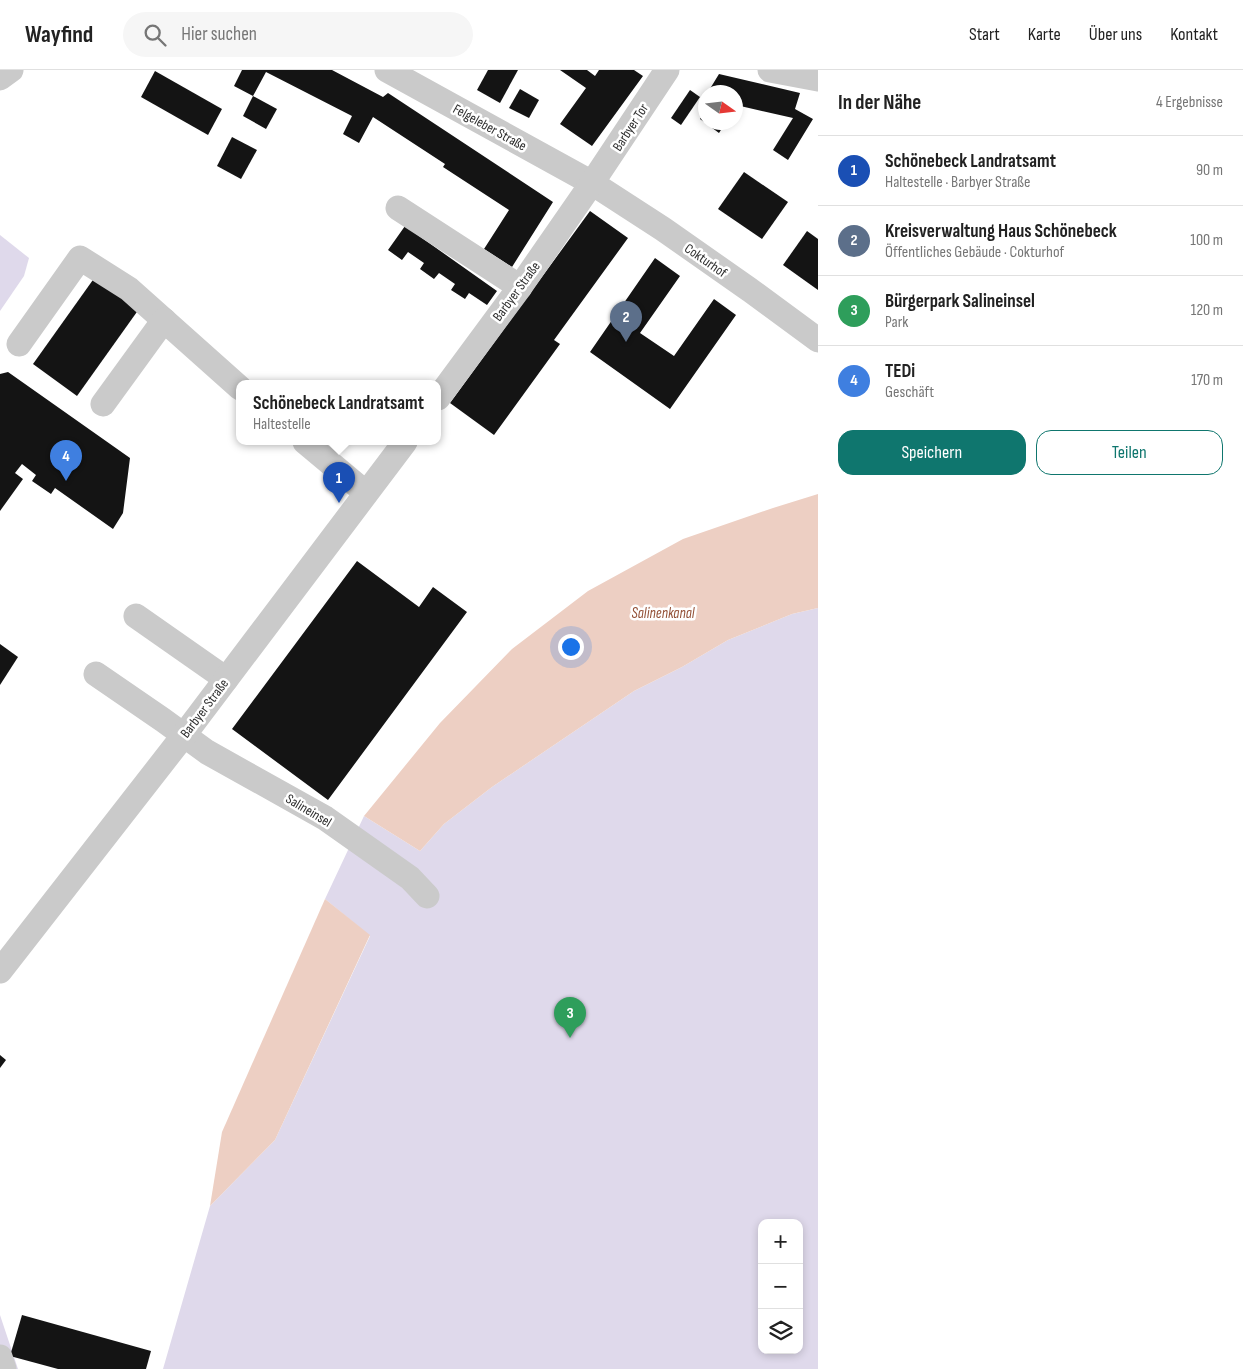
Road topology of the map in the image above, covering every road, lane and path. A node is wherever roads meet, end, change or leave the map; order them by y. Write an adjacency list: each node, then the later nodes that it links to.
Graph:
1 (11, 70): 5 (street)
2 (387, 70): 7 (street, Felgeleber Straße)
3 (667, 70): 7 (street, Barbyer Tor)
4 (770, 70): 6 (street)
5 (0, 78)
6 (818, 79)
7 (592, 183): 9 (street, Barbyer Straße); 11 (street, Cokturhof)
8 (398, 208): 9 (street)
9 (520, 287): 14 (street, Barbyer Straße)
10 (164, 320): 12 (street); 13 (street); 15 (street)
11 (818, 340)
12 (19, 344)
13 (236, 384)
14 (441, 394)
15 (102, 404)
16 (309, 445): 18 (street)
17 (403, 445): 18 (street, Barbyer Straße)
18 (366, 493): 21 (street, Barbyer Straße)
19 (136, 616): 21 (street)
20 (96, 674): 22 (street, Salineinsel)
21 (226, 679): 22 (street, Barbyer Straße)
22 (184, 735): 23 (street, Salineinsel); 24 (street, Barbyer Straße)
23 (427, 896)
24 (0, 971)
25 (0, 1357): 26 (street)
26 (4, 1369)

